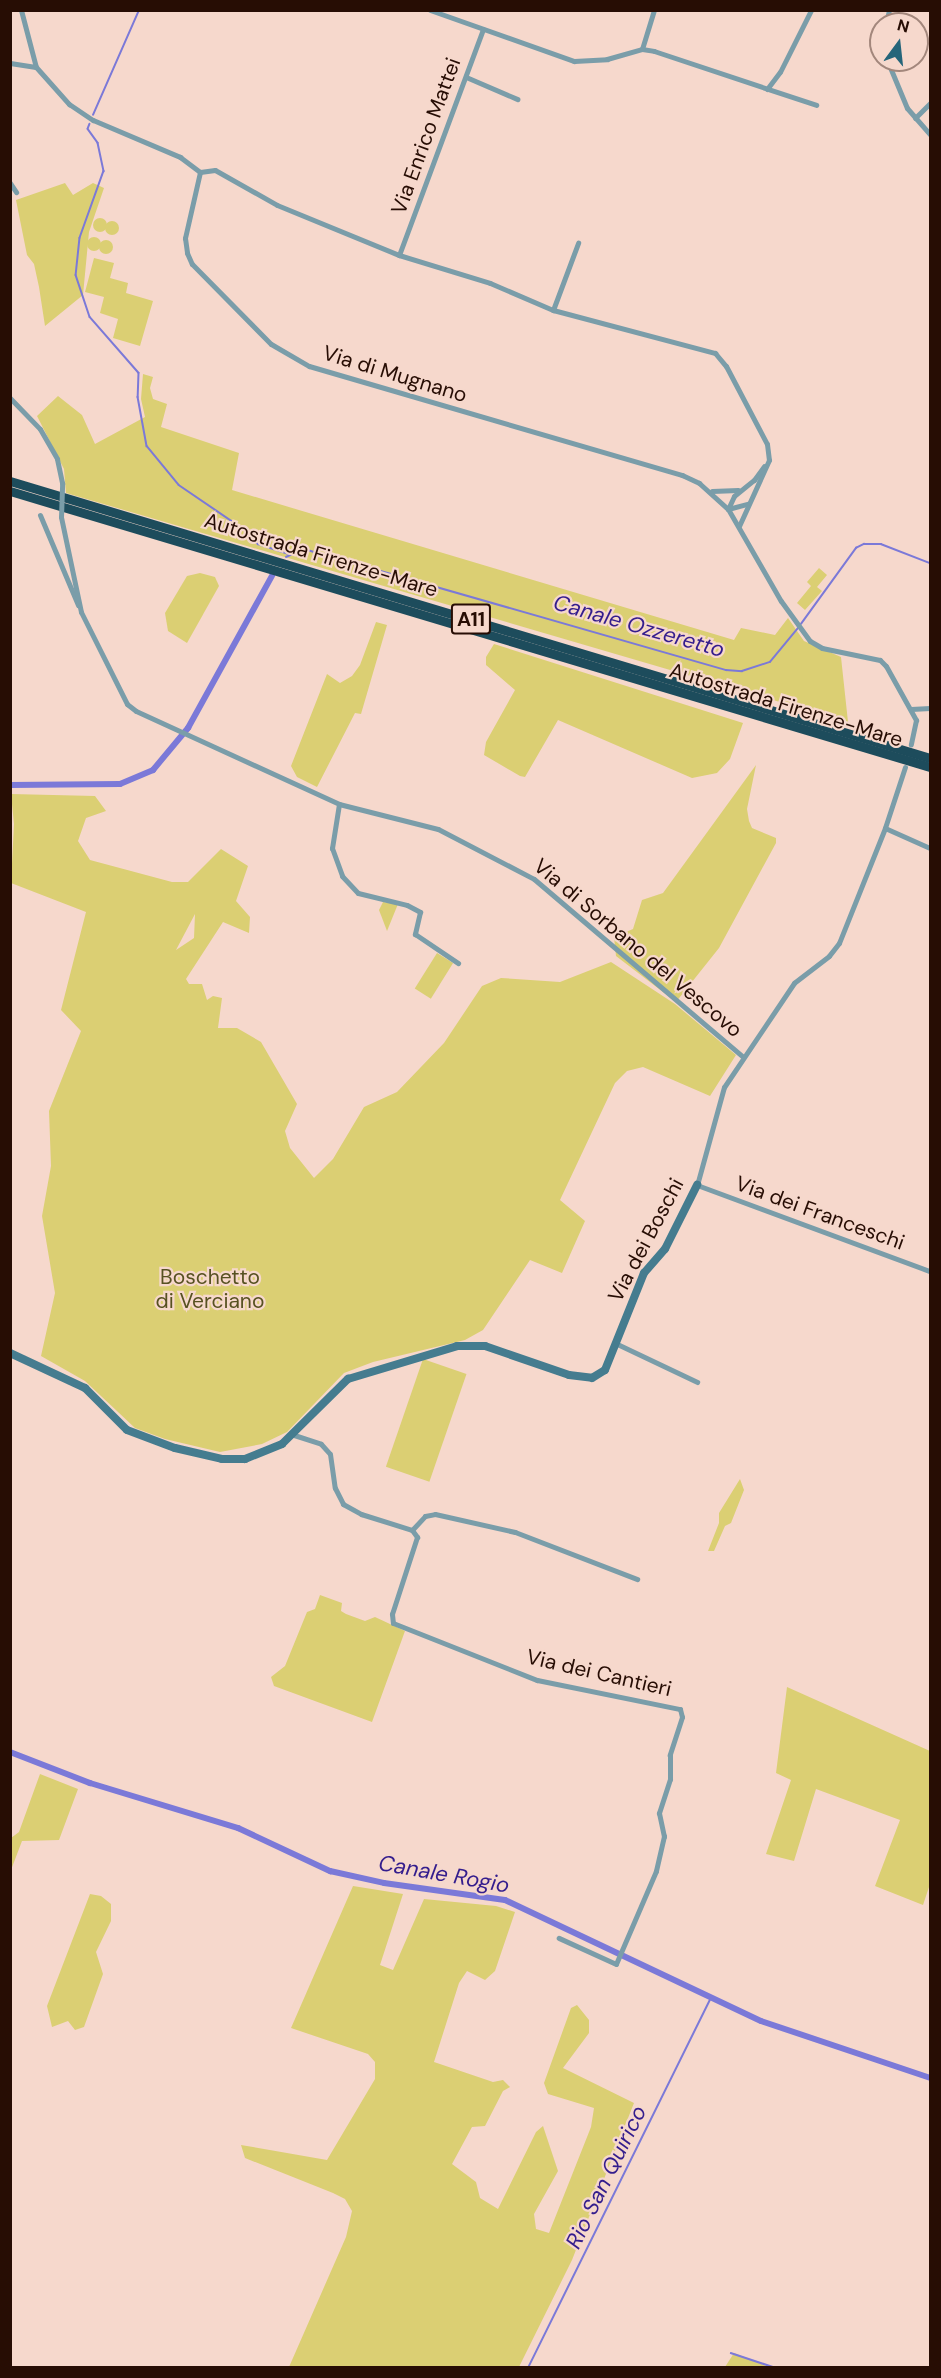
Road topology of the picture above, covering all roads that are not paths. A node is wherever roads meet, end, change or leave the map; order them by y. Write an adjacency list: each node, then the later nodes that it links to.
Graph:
1 (21, 10): 8 (street)
2 (430, 10): 5 (street)
3 (654, 10): 6 (street)
4 (811, 10): 11 (street)
5 (483, 29): 6 (street); 10 (street, Via Enrico Mattei)
6 (642, 49): 11 (street)
7 (10, 63): 8 (street)
8 (36, 67): 17 (street)
9 (893, 72): 15 (street)
10 (466, 77): 12 (street); 21 (street, Via Enrico Mattei)
11 (767, 89): 14 (street)
12 (517, 99)
13 (930, 103): 15 (street)
14 (816, 105)
15 (915, 118): 16 (street)
16 (930, 135)
17 (200, 172): 21 (street); 28 (street, Via di Mugnano)
18 (10, 183): 19 (street)
19 (16, 192)
20 (578, 243): 22 (street)
21 (399, 255): 22 (street)
22 (554, 310): 24 (street)
23 (10, 398): 33 (street, Via di Sorbano del Vescovo, bridge)
24 (769, 460): 26 (street); 29 (street)
25 (10, 481): 37 (highway, Autostrada Firenze-Mare / A11)
26 (740, 490): 28 (street); 30 (street)
27 (10, 491): 39 (highway, Autostrada Firenze-Mare / A11)
28 (710, 491): 30 (street, Via di Mugnano)
29 (747, 504): 30 (street); 32 (street)
30 (728, 509): 32 (street, Via di Mugnano)
31 (40, 515): 33 (street)
32 (739, 527): 35 (street, Via di Mugnano)
33 (81, 612): 40 (street, Via di Sorbano del Vescovo)
34 (930, 708): 35 (street)
35 (911, 709): 36 (street)
36 (911, 744)
37 (930, 758)
38 (904, 767): 41 (street, Via dei Boschi)
39 (930, 767)
40 (339, 804): 43 (street); 44 (street, Via di Sorbano del Vescovo)
41 (885, 828): 42 (street); 44 (street, Via dei Boschi)
42 (930, 848)
43 (458, 963)
44 (742, 1056): 45 (street, Via dei Boschi)
45 (697, 1185): 46 (street, Via dei Franceschi); 47 (street, Via dei Boschi)
46 (930, 1271)
47 (615, 1342): 49 (street); 50 (street, Via dei Boschi)
48 (10, 1353): 50 (street, Via dei Boschi)
49 (697, 1382)
50 (294, 1435): 51 (street)
51 (412, 1530): 52 (street); 53 (street, Via dei Cantieri)
52 (637, 1579)
53 (559, 1938)

